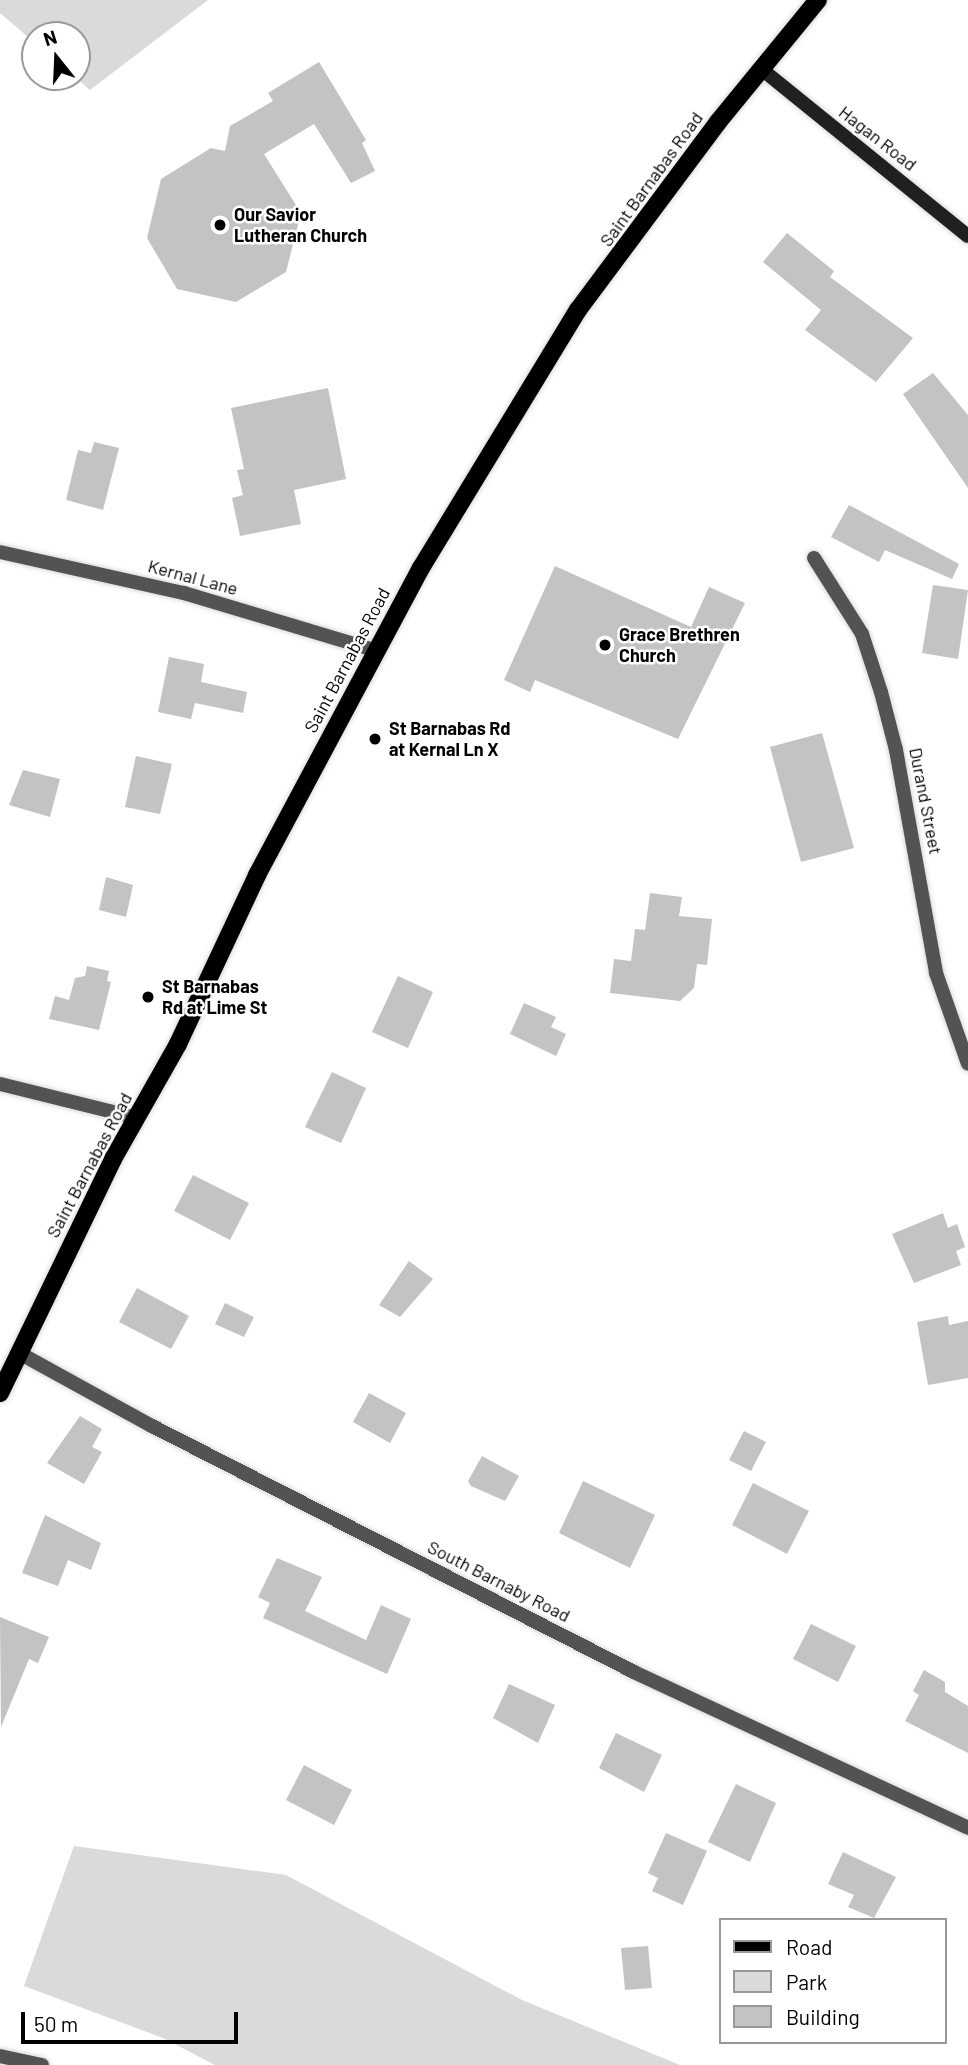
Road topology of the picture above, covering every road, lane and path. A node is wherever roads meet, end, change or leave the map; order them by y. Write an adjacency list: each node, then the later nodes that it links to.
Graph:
1 (818, 0): 2 (main road, Saint Barnabas Road)
2 (764, 71): 3 (street, Hagan Road); 6 (main road, Saint Barnabas Road)
3 (968, 236)
4 (0, 552): 6 (street, Kernal Lane)
5 (814, 558): 7 (street, Durand Street)
6 (374, 650): 9 (main road, Saint Barnabas Road)
7 (968, 1064)
8 (0, 1084): 9 (street)
9 (137, 1118): 10 (main road, Saint Barnabas Road)
10 (21, 1354): 11 (main road, Saint Barnabas Road); 12 (street, South Barnaby Road)
11 (0, 1393)
12 (968, 1828)
13 (0, 2056): 14 (street)
14 (42, 2065)

